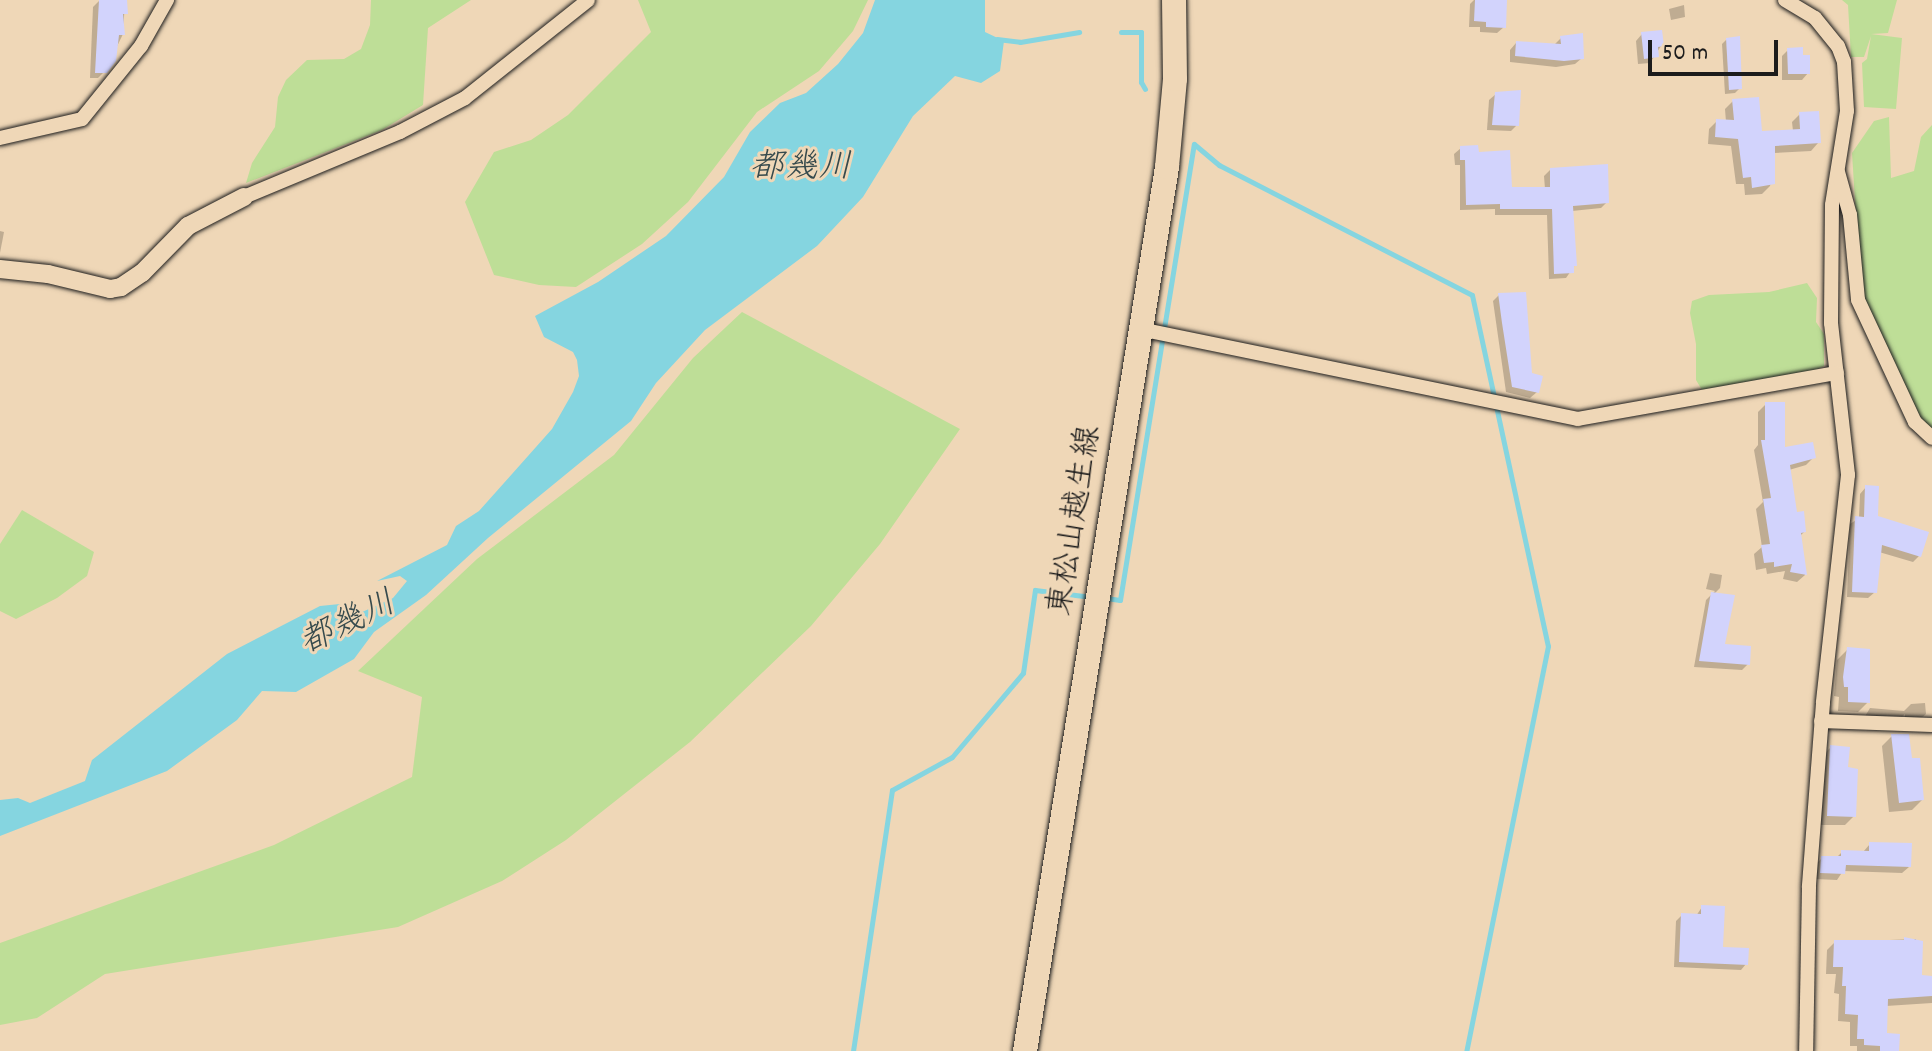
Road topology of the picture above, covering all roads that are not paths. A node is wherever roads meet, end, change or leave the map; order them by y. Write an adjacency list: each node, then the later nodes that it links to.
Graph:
1 (167, 0): 5 (street)
2 (588, 0): 7 (street)
3 (1174, 0): 9 (main road, 東松山越生線)
4 (1785, 0): 6 (street)
5 (0, 138)
6 (1837, 171): 10 (street); 11 (street)
7 (244, 197): 8 (street)
8 (0, 269)
9 (1140, 329): 10 (street); 14 (main road, 東松山越生線)
10 (1837, 373): 12 (street)
11 (1932, 438)
12 (1821, 721): 13 (street); 15 (street)
13 (1932, 725)
14 (1025, 1051)
15 (1806, 1051)

